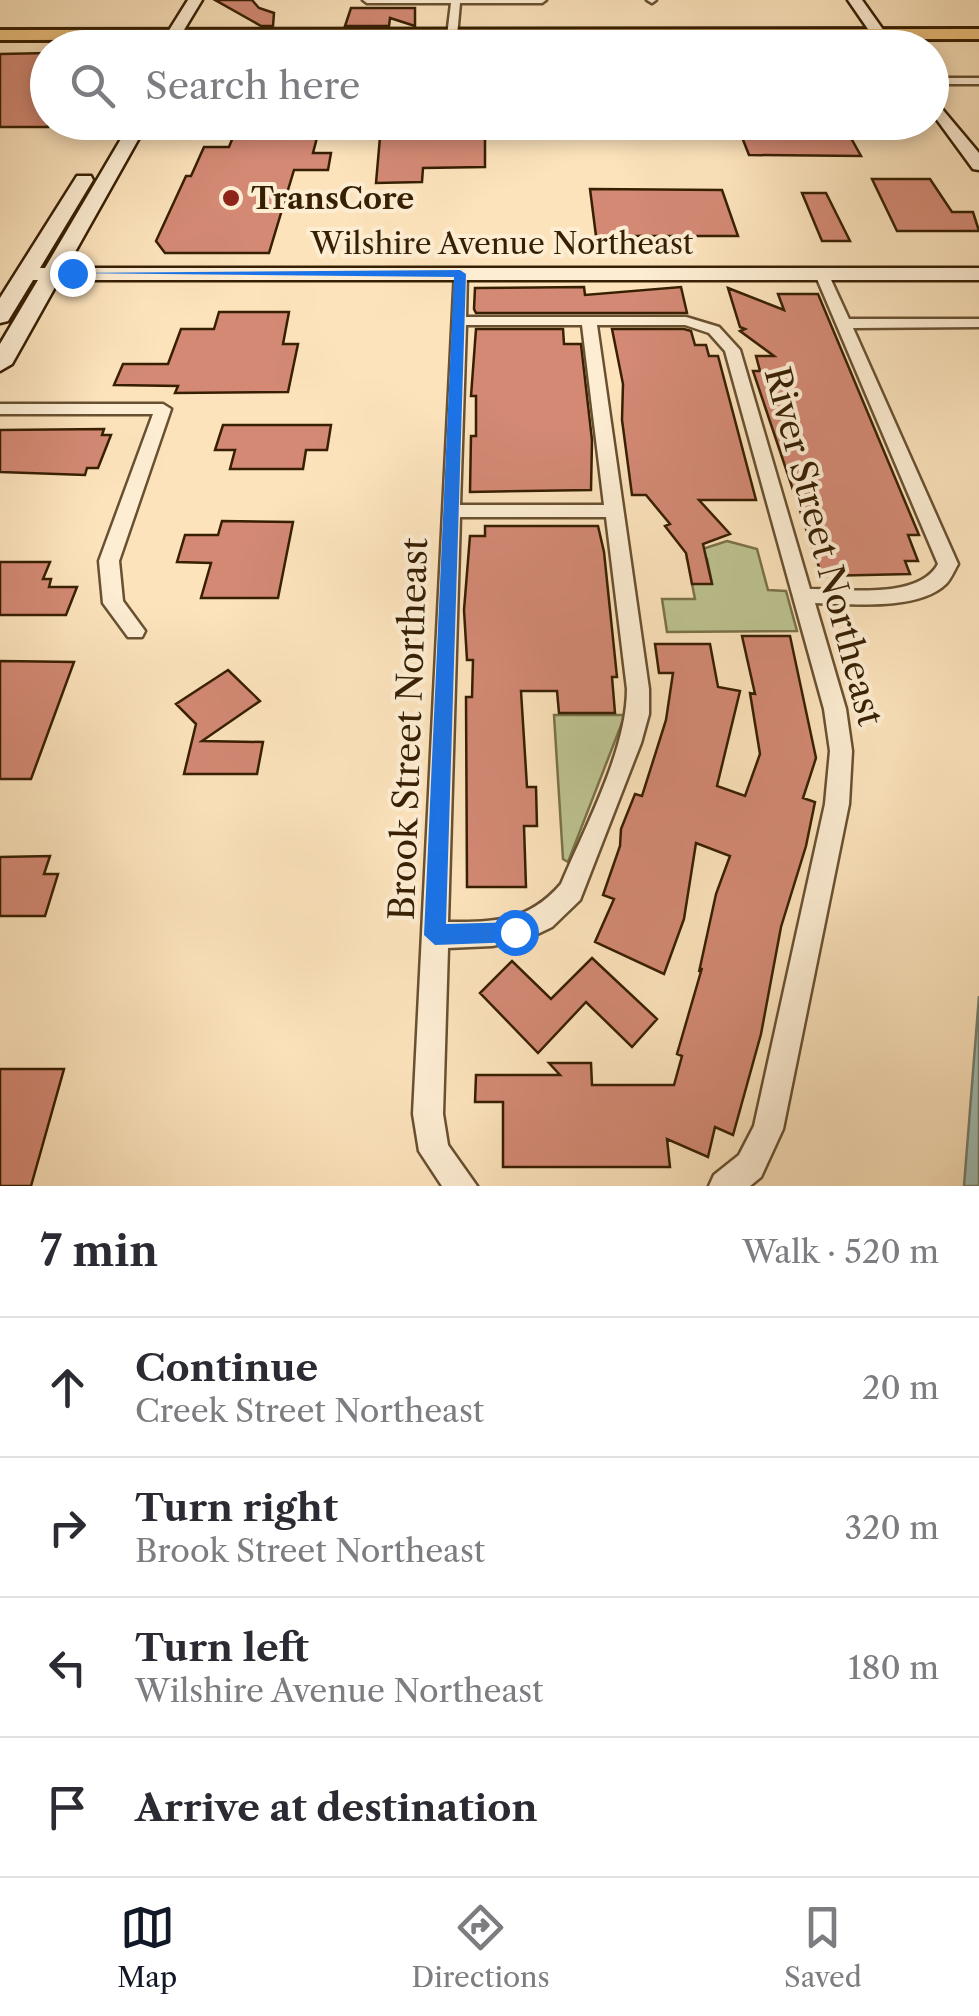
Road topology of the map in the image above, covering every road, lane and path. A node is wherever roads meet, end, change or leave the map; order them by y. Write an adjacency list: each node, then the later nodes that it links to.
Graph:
1 (195, 0): 9 (street)
2 (212, 0): 10 (street)
3 (367, 0): 6 (street)
4 (542, 0): 6 (street)
5 (855, 0): 12 (street)
6 (456, 1): 11 (street)
7 (0, 25): 8 (main road)
8 (82, 30)
9 (183, 30)
10 (186, 30)
11 (453, 30)
12 (877, 30)
13 (975, 31): 14 (main road)
14 (949, 32)
15 (0, 35): 16 (main road)
16 (30, 35)
17 (949, 81): 18 (street)
18 (979, 81)
19 (949, 125): 22 (street)
20 (109, 140): 24 (street)
21 (130, 140): 23 (street)
22 (979, 165)
23 (53, 273): 24 (street, Wilshire Avenue Northeast); 25 (street, Wilshire Avenue Northeast); 33 (street)
24 (26, 274): 28 (street)
25 (460, 274): 26 (street, Wilshire Avenue Northeast); 30 (street, Brook Street Northeast)
26 (822, 274): 27 (street, Wilshire Avenue Northeast); 31 (street)
27 (979, 274)
28 (0, 316)
29 (590, 320): 30 (street); 35 (street); 37 (street, River Street Northeast)
30 (458, 321): 36 (street, Brook Street Northeast)
31 (844, 324): 32 (street); 37 (street)
32 (979, 324)
33 (0, 364)
34 (0, 409): 38 (street)
35 (614, 511): 36 (street); 39 (street)
36 (451, 512): 39 (street, Brook Street Northeast)
37 (804, 596): 41 (street, River Street Northeast)
38 (135, 631)
39 (435, 935): 40 (street, Brook Street Northeast)
40 (458, 1183)
41 (725, 1186)

